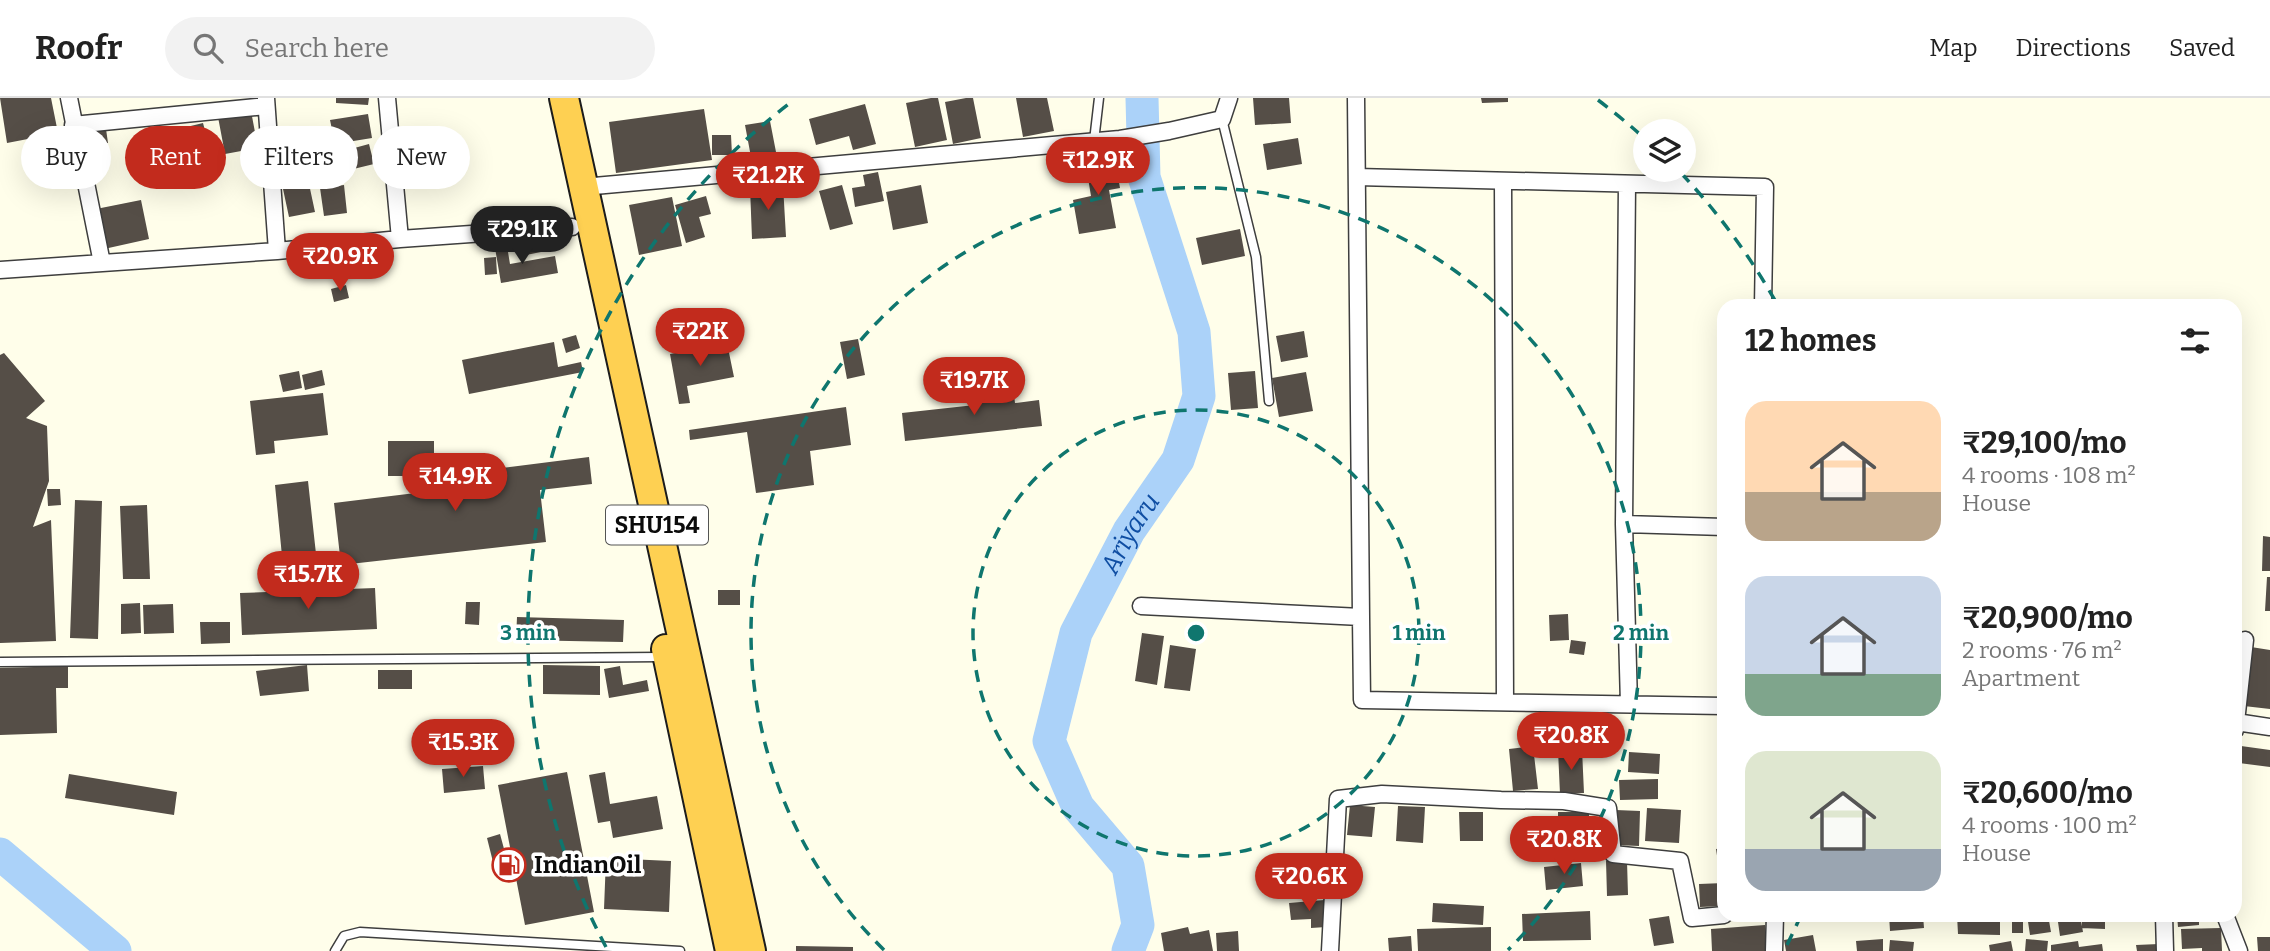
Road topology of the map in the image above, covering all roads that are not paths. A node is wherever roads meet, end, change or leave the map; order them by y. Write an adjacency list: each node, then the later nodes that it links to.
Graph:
1 (69, 98): 10 (street)
2 (387, 98): 17 (street)
3 (544, 98): 16 (highway)
4 (564, 98): 15 (highway, SHU154)
5 (1099, 98): 11 (lane)
6 (1229, 98): 9 (street)
7 (1356, 98): 12 (street)
8 (266, 102): 10 (street); 18 (street)
9 (1222, 119): 11 (street); 22 (lane)
10 (73, 125): 19 (street)
11 (1094, 141): 15 (street)
12 (1357, 177): 13 (street); 26 (street)
13 (1503, 181): 14 (street); 31 (street)
14 (1627, 184): 21 (street); 23 (street)
15 (583, 187): 43 (highway, SHU154)
16 (572, 228): 17 (street); 28 (highway)
17 (400, 239): 18 (street)
18 (277, 251): 19 (street)
19 (102, 263): 20 (street)
20 (0, 270)
21 (1763, 299)
22 (1269, 401)
23 (1624, 524): 24 (street); 32 (street)
24 (1717, 527)
25 (1141, 606): 26 (street)
26 (1361, 617): 31 (street)
27 (2245, 640): 30 (street)
28 (668, 657): 29 (lane); 42 (highway)
29 (0, 662)
30 (2242, 666)
31 (1505, 702): 32 (street)
32 (1629, 704): 33 (street)
33 (1717, 706)
34 (2242, 726): 35 (street)
35 (2270, 727)
36 (1717, 916): 44 (street)
37 (1775, 922): 45 (street)
38 (2164, 922): 46 (street)
39 (2228, 922): 47 (street)
40 (335, 951): 41 (lane)
41 (680, 951)
42 (730, 951)
43 (751, 951)
44 (1330, 951)
45 (1774, 951)
46 (2165, 951)
47 (2239, 951)

